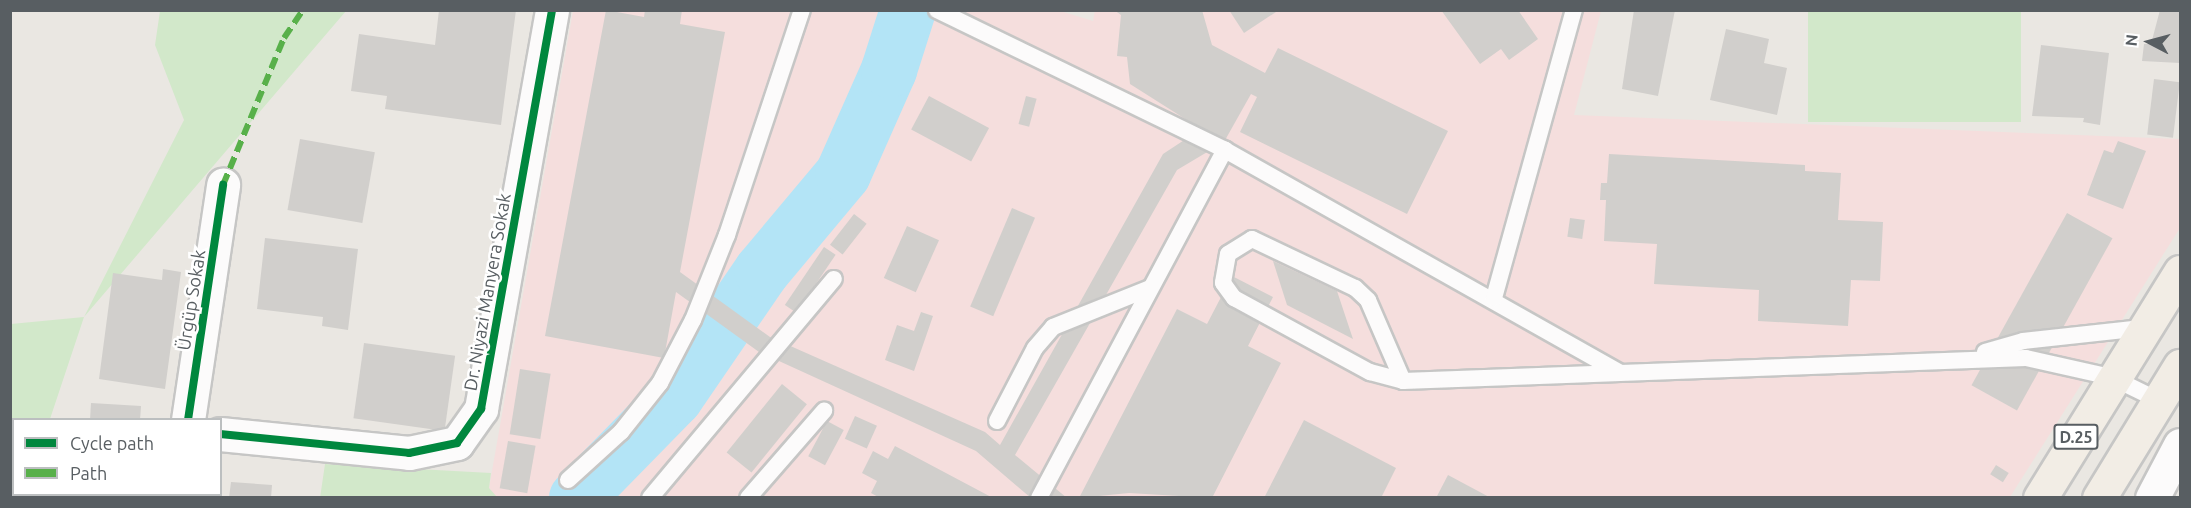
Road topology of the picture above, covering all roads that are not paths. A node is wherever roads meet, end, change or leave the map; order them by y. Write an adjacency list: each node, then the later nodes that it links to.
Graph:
1 (552, 10): 21 (street, Dr. Niyazi Manyera Sokak)
2 (802, 10): 23 (lane)
3 (937, 10): 5 (lane)
4 (1574, 10): 10 (lane)
5 (1225, 150): 9 (lane); 10 (lane)
6 (224, 184): 19 (street, Ürgüp Sokak)
7 (2181, 272): 11 (main road, D.25)
8 (834, 279): 24 (lane)
9 (1150, 288): 20 (lane); 26 (lane)
10 (1494, 298): 14 (lane)
11 (2142, 328): 12 (lane); 15 (main road, D.25)
12 (1967, 357): 14 (lane); 15 (lane)
13 (2181, 366): 17 (main road, D.25)
14 (1619, 372): 16 (lane)
15 (2111, 377): 17 (lane); 27 (main road, D.25)
16 (1403, 381): 16 (lane)
17 (2158, 400): 28 (main road, D.25)
18 (824, 411): 25 (lane)
19 (188, 418)
20 (998, 421)
21 (222, 434)
22 (2176, 462): 29 (street)
23 (568, 480)
24 (650, 498)
25 (748, 498)
26 (1039, 498)
27 (2040, 498)
28 (2098, 498)
29 (2152, 498)

